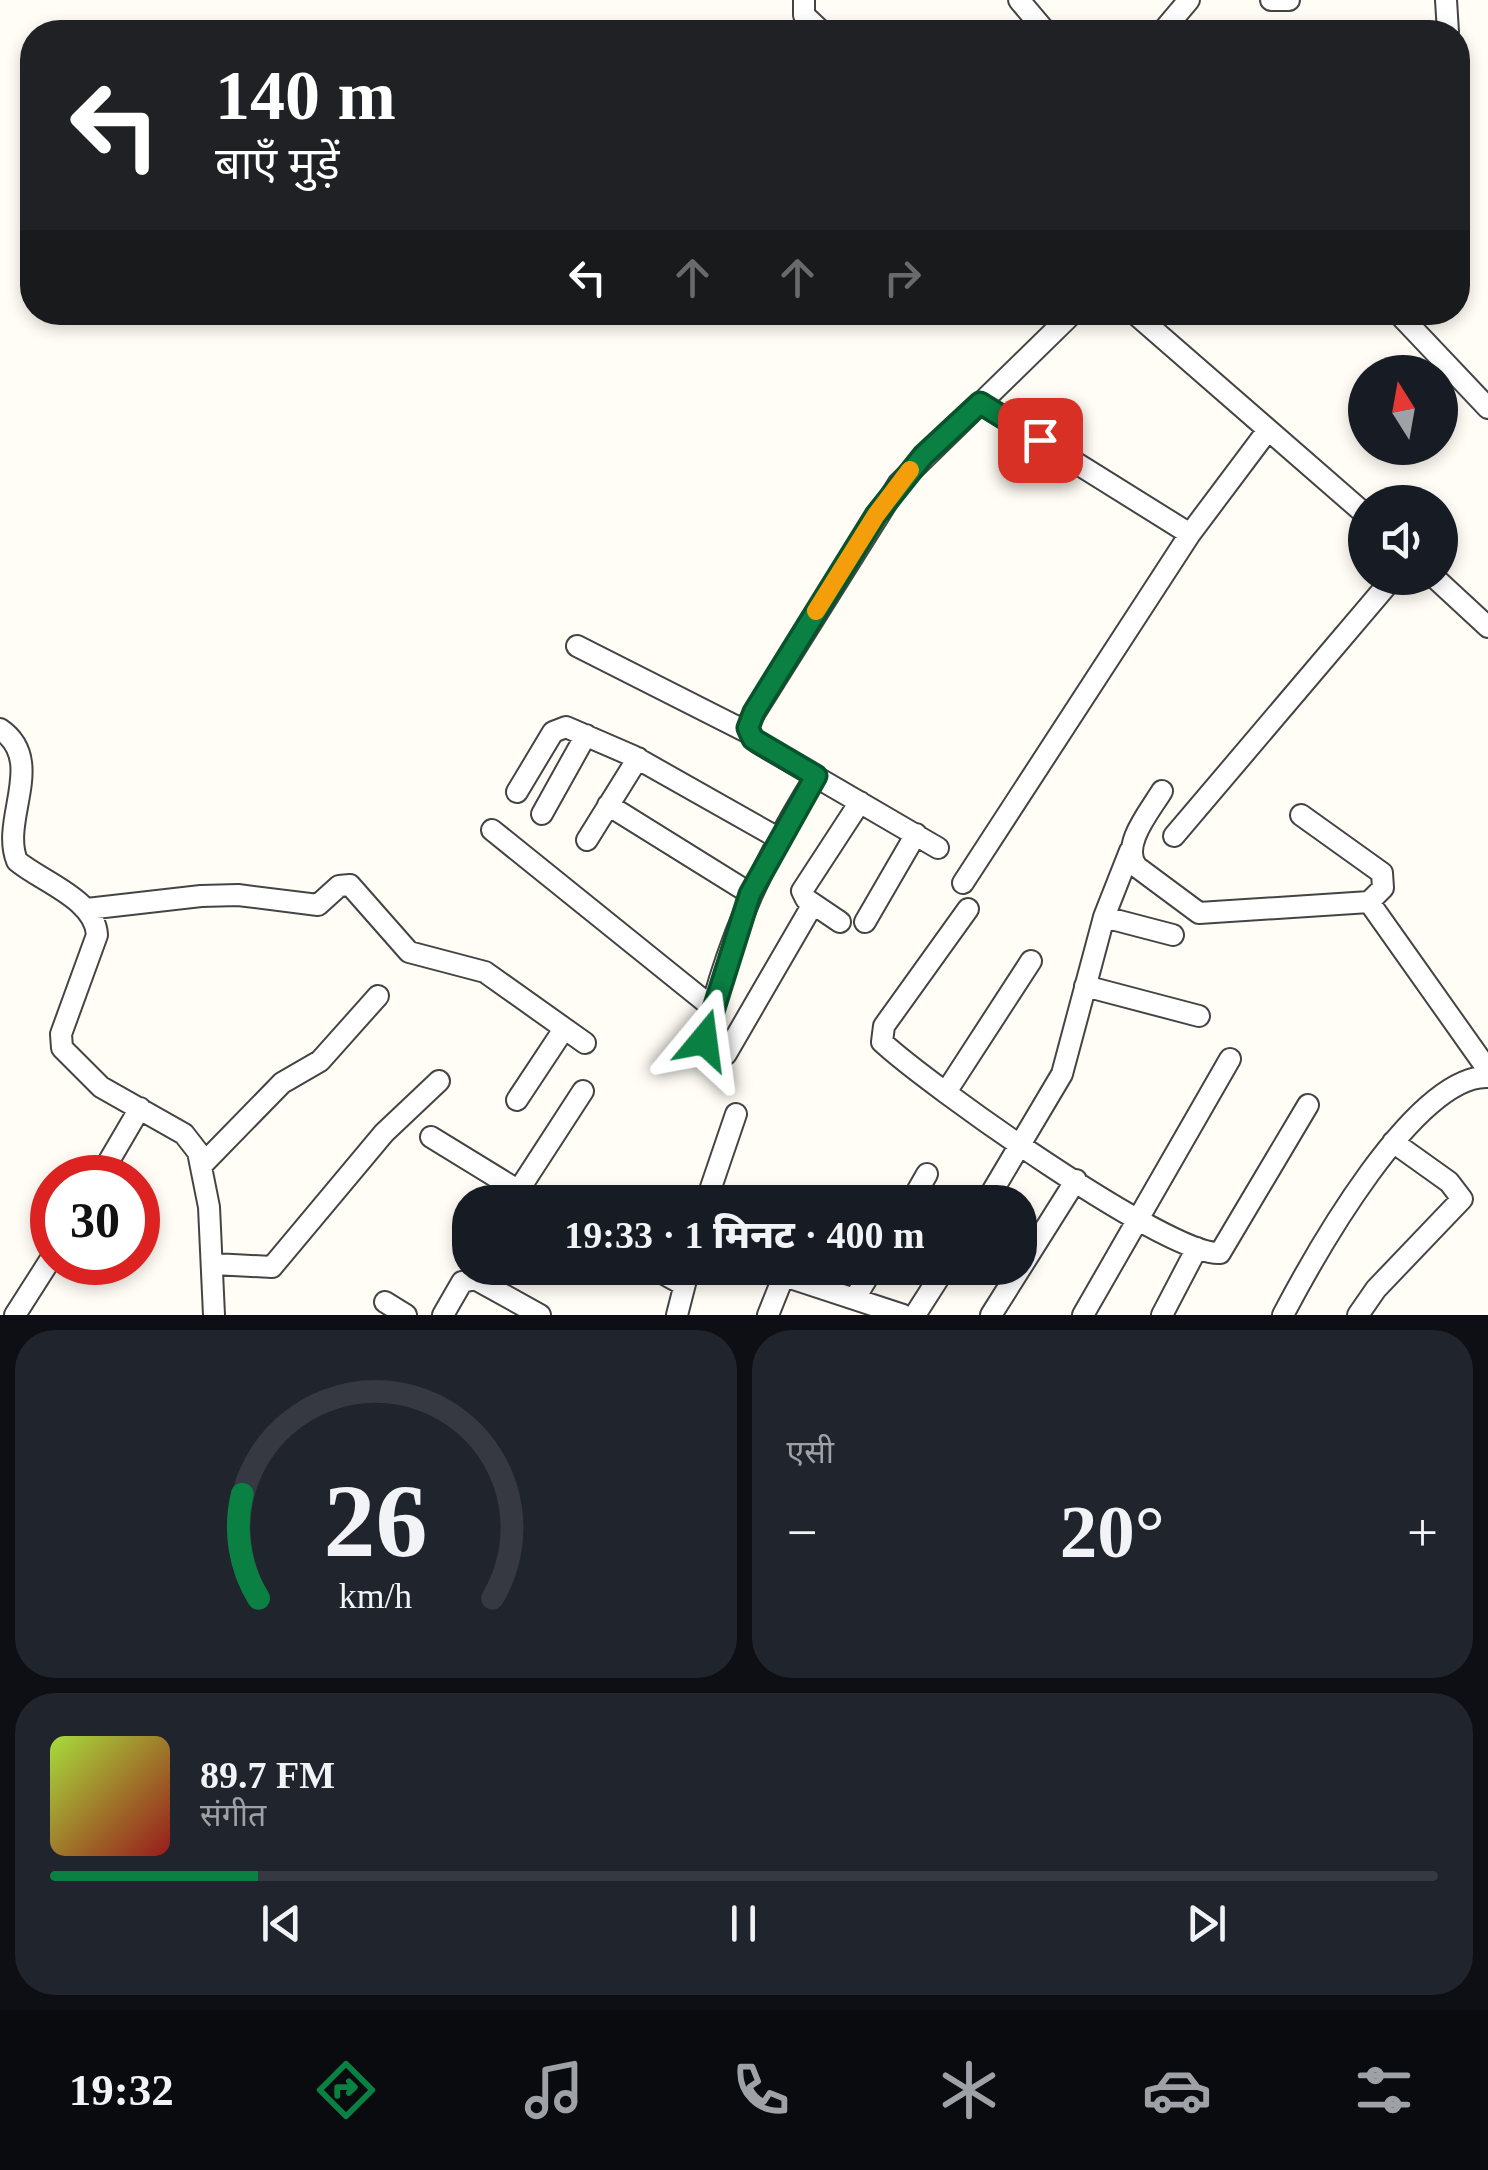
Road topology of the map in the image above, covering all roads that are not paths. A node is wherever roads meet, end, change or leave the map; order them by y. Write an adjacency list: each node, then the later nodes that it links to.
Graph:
1 (1019, 0): 5 (street)
2 (1189, 0): 6 (street)
3 (1271, 0): 4 (street)
4 (1290, 0)
5 (1036, 20)
6 (1172, 20)
7 (1061, 325): 10 (street)
8 (1148, 325): 12 (street)
9 (1421, 325): 11 (street)
10 (980, 403): 14 (street); 20 (street)
11 (1488, 408)
12 (1268, 430): 13 (street); 14 (street)
13 (1348, 499)
14 (1190, 534): 37 (street)
15 (1379, 595): 32 (street)
16 (1454, 595): 17 (street)
17 (1488, 628)
18 (577, 646): 20 (street)
19 (0, 729): 41 (street)
20 (749, 733): 23 (street)
21 (586, 735): 22 (street); 25 (street); 28 (street)
22 (638, 758): 27 (street); 33 (street)
23 (816, 776): 26 (street); 33 (street)
24 (1162, 791): 36 (street)
25 (517, 792)
26 (860, 802): 31 (street); 40 (street)
27 (608, 805): 34 (street); 38 (street)
28 (542, 814)
29 (1301, 814): 39 (street)
30 (492, 830): 50 (street)
31 (916, 834): 35 (street); 45 (street)
32 (1174, 836)
33 (778, 838): 38 (street)
34 (587, 840)
35 (938, 848)
36 (1130, 851): 39 (street); 43 (street)
37 (963, 884)
38 (750, 894): 50 (street)
39 (1368, 902): 55 (street)
40 (814, 904): 44 (street); 50 (street)
41 (86, 909): 52 (street); 61 (street)
42 (968, 909): 58 (street)
43 (1104, 917): 46 (street); 48 (street)
44 (840, 922)
45 (865, 922)
46 (1172, 934)
47 (1031, 962): 58 (street)
48 (1086, 986): 51 (street); 65 (street)
49 (378, 996): 67 (street)
50 (712, 1008)
51 (1199, 1016)
52 (564, 1029): 53 (street); 59 (street)
53 (585, 1043)
54 (1230, 1058): 75 (street)
55 (1488, 1074): 64 (street)
56 (439, 1081): 77 (street)
57 (583, 1091): 71 (street)
58 (946, 1092): 65 (street)
59 (517, 1100)
60 (1308, 1104): 76 (street)
61 (140, 1108): 66 (street); 67 (street)
62 (736, 1114): 72 (street)
63 (431, 1137): 70 (street)
64 (1393, 1142): 99 (street); 100 (street)
65 (1020, 1147): 69 (street); 74 (street)
66 (112, 1155)
67 (202, 1165): 77 (street)
68 (927, 1174): 73 (street)
69 (1076, 1180): 75 (street); 96 (street)
70 (497, 1185)
71 (522, 1185)
72 (712, 1185)
73 (921, 1185)
74 (997, 1185)
75 (1138, 1217): 76 (street); 97 (street)
76 (1197, 1248): 98 (street)
77 (214, 1264): 88 (street)
78 (34, 1285): 87 (street)
79 (460, 1285): 90 (street)
80 (493, 1285): 91 (street)
81 (685, 1285): 92 (street)
82 (780, 1285): 93 (street)
83 (809, 1285): 86 (street)
84 (934, 1285): 95 (street)
85 (385, 1302): 89 (street)
86 (858, 1305): 94 (street)
87 (15, 1315)
88 (214, 1315)
89 (406, 1315)
90 (443, 1315)
91 (540, 1315)
92 (677, 1315)
93 (768, 1315)
94 (903, 1315)
95 (915, 1315)
96 (991, 1315)
97 (1082, 1315)
98 (1162, 1315)
99 (1283, 1315)
100 (1358, 1315)

